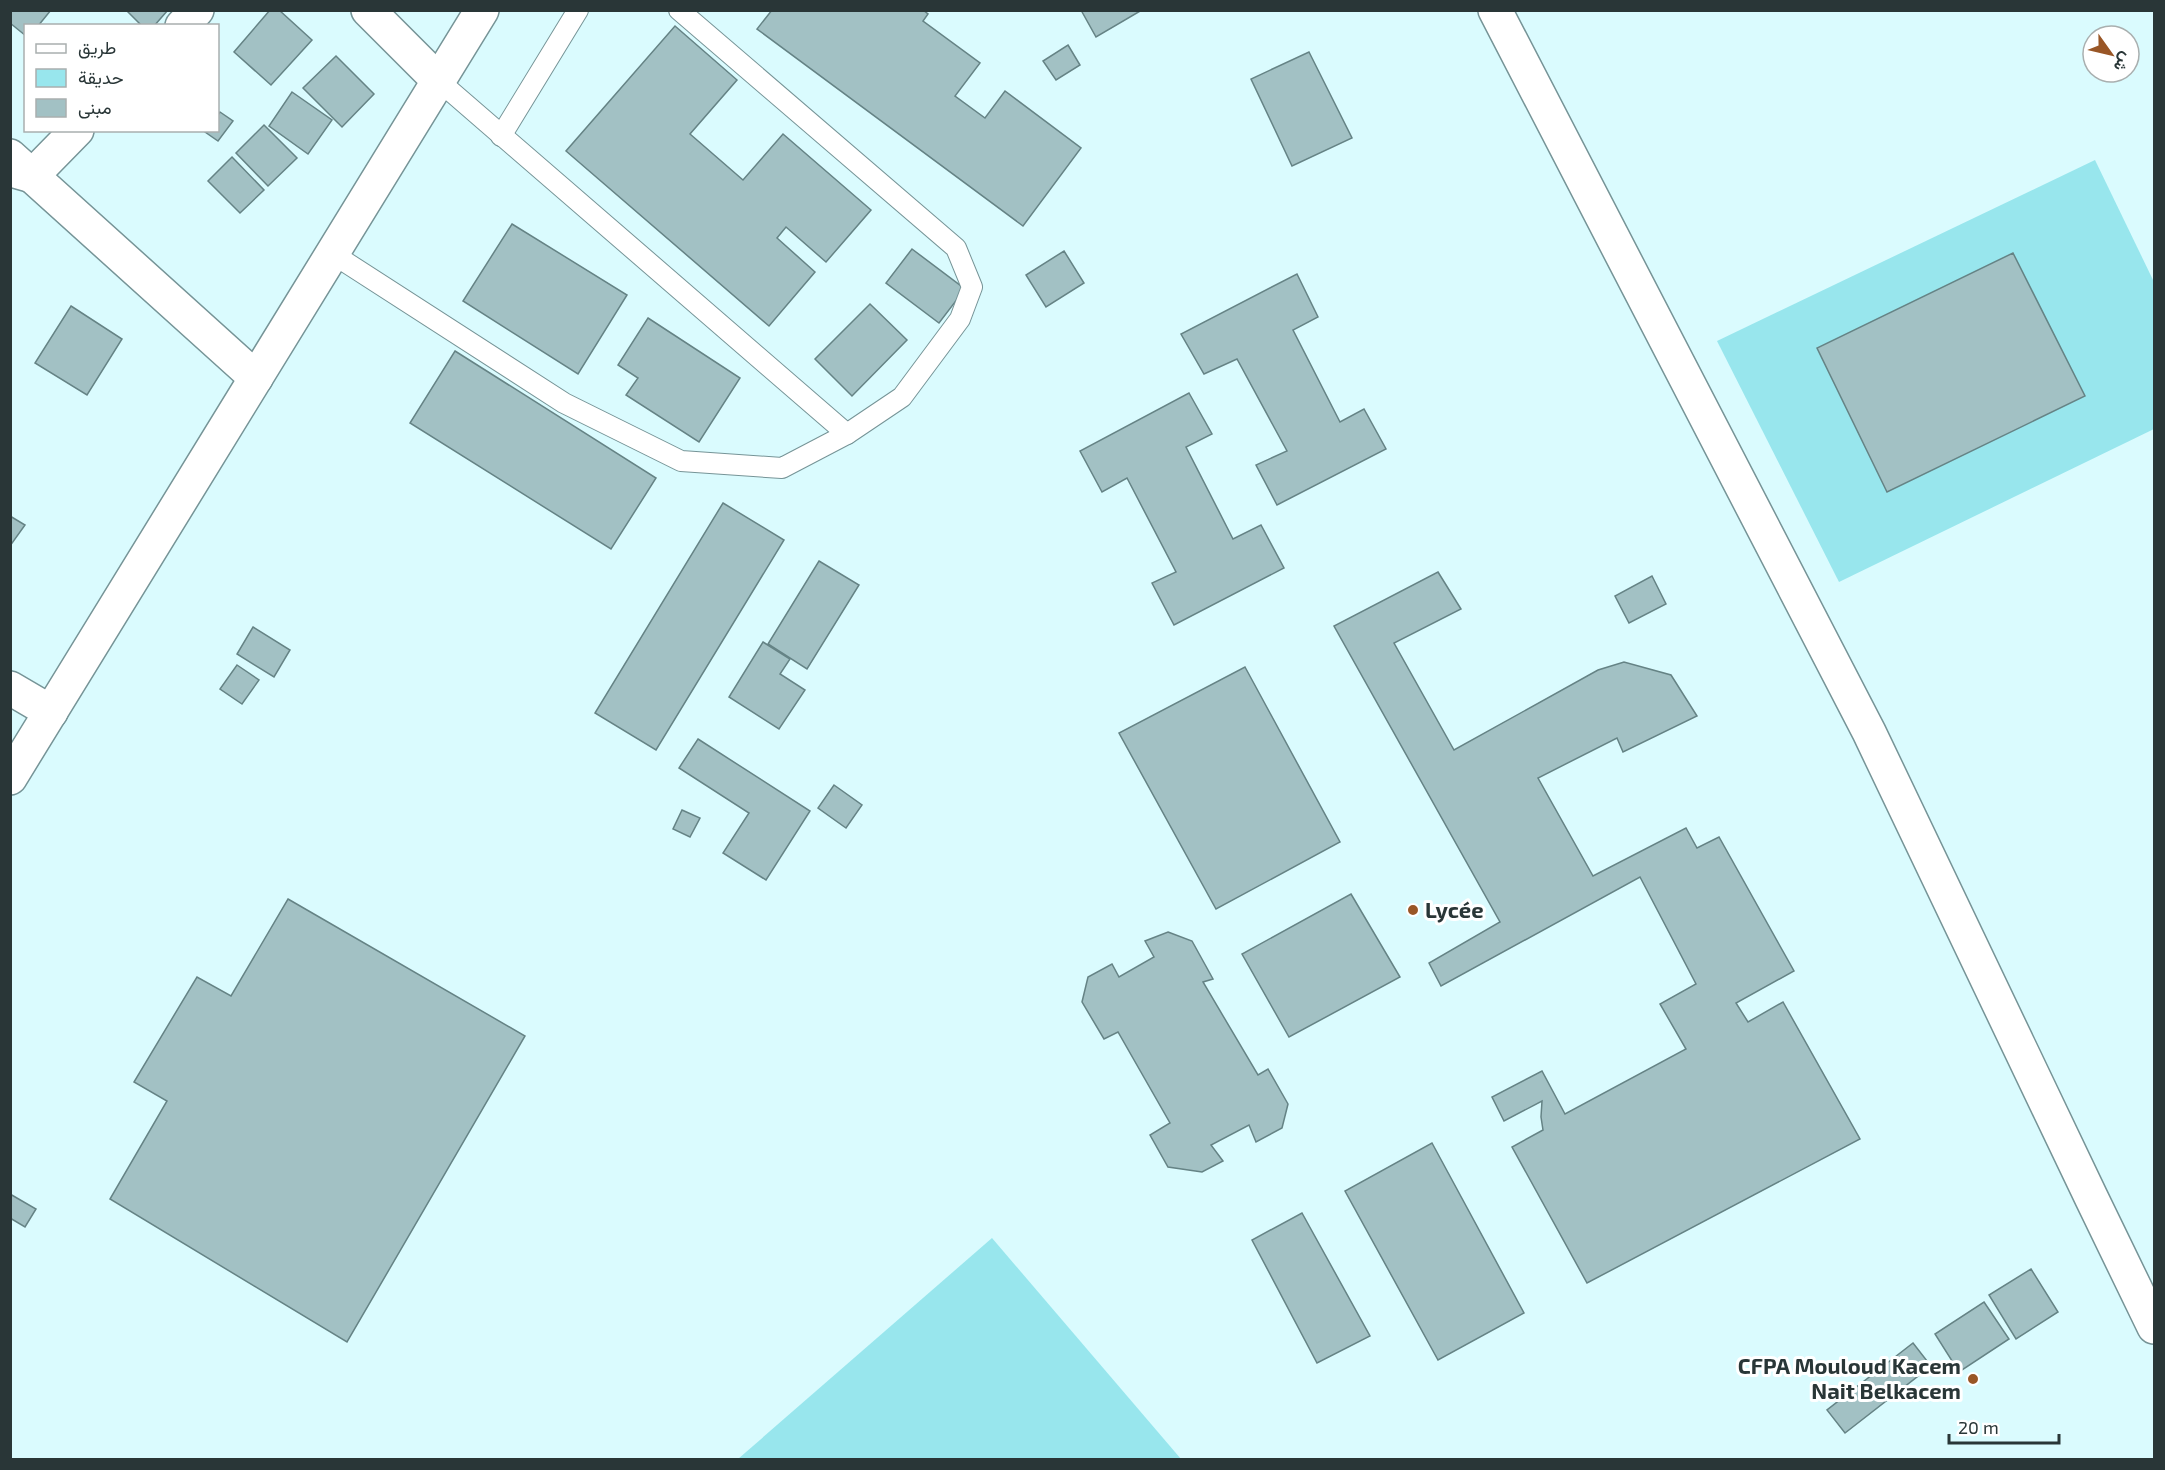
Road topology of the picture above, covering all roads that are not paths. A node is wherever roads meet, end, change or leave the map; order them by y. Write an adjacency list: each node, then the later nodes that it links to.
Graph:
1 (197, 10): 7 (main road)
2 (368, 10): 8 (main road)
3 (482, 10): 8 (main road)
4 (578, 10): 10 (lane)
5 (679, 10): 14 (lane)
6 (1495, 10): 18 (main road)
7 (184, 24)
8 (439, 81): 10 (lane); 12 (main road)
9 (74, 132): 11 (main road)
10 (501, 136): 14 (lane)
11 (18, 167): 13 (main road)
12 (333, 254): 13 (main road); 14 (lane)
13 (256, 378): 16 (main road)
14 (847, 434)
15 (10, 688): 16 (main road)
16 (51, 712): 17 (main road)
17 (10, 778)
18 (2154, 1326)

